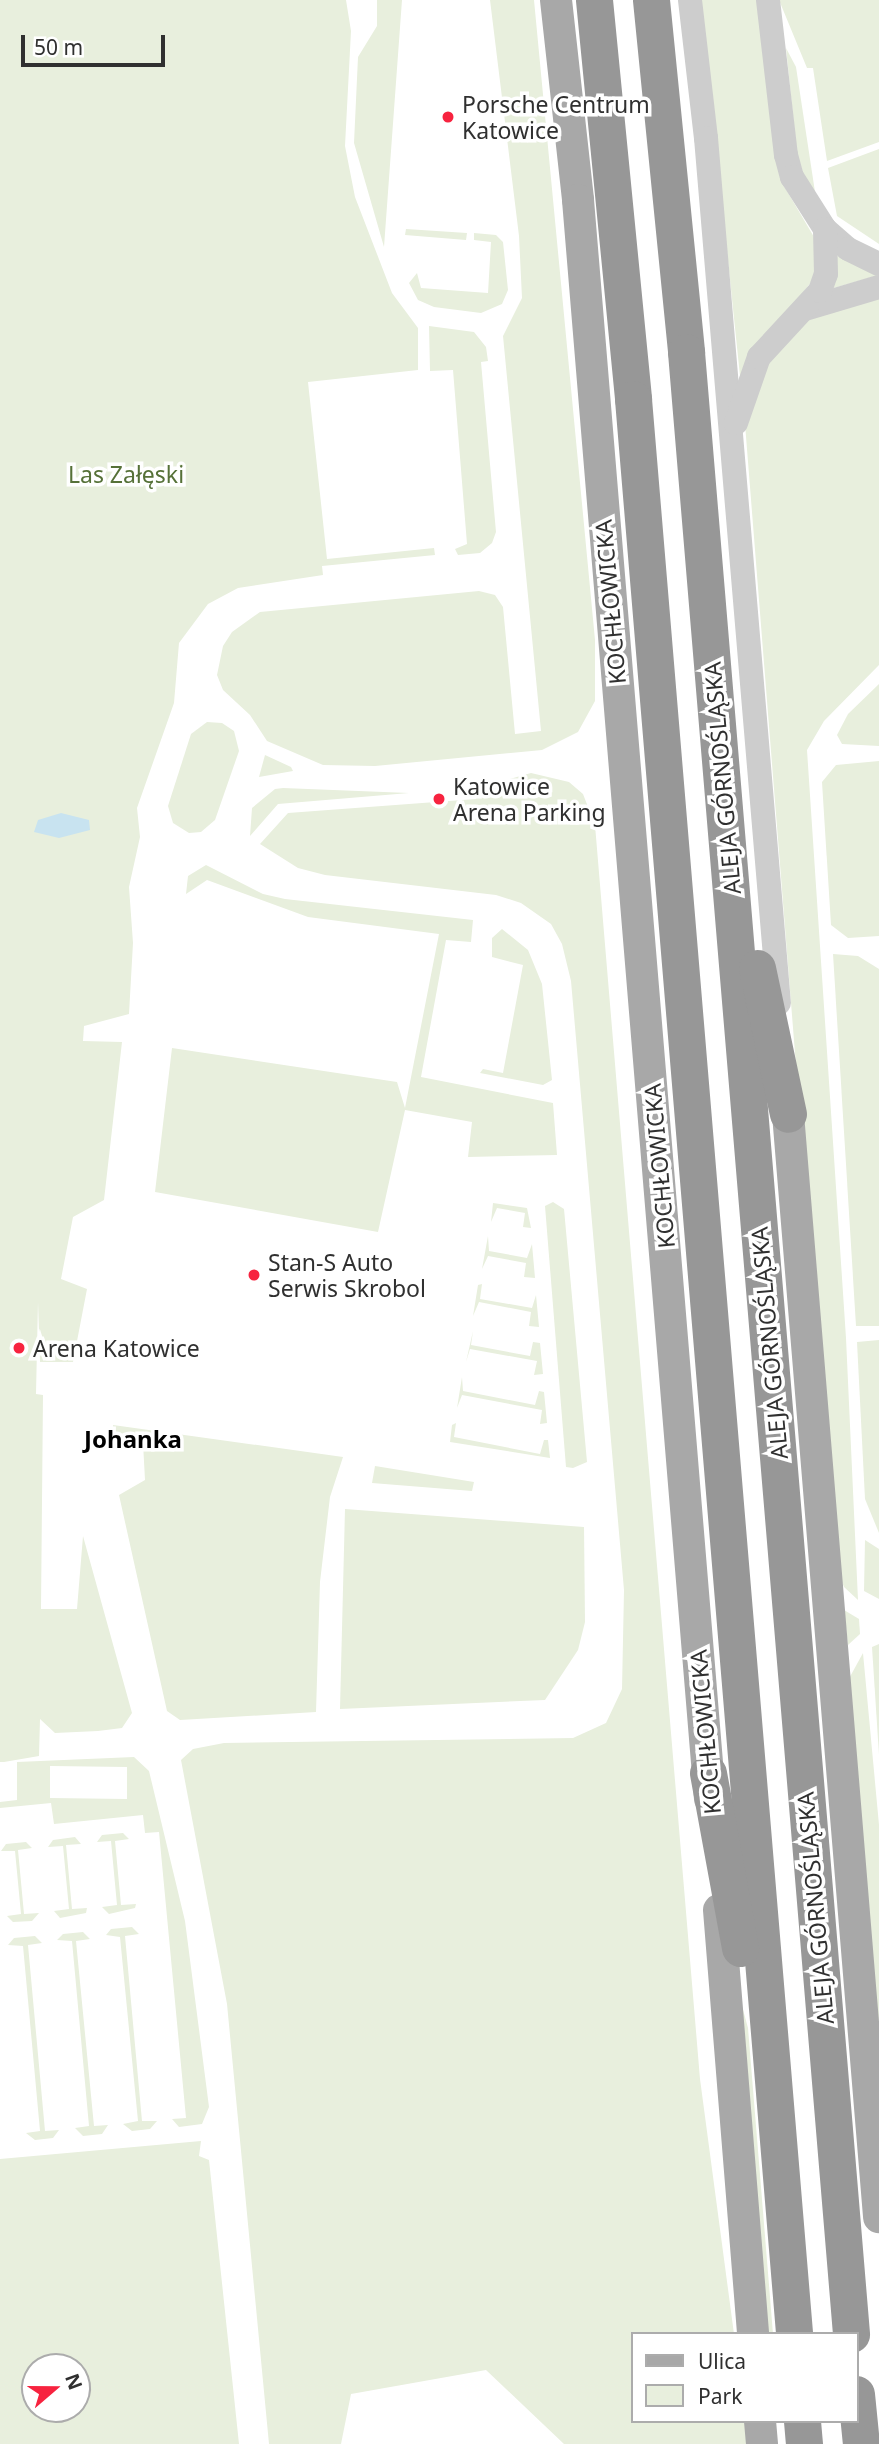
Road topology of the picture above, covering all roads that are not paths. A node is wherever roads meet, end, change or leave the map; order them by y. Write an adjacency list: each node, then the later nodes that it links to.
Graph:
1 (556, 0): 13 (main road, KOCHŁOWICKA)
2 (594, 0): 14 (highway)
3 (651, 0): 11 (highway, ALEJA GÓRNOŚLĄSKA)
4 (690, 0): 10 (street)
5 (768, 0): 6 (street)
6 (825, 229): 7 (street); 9 (street)
7 (879, 264)
8 (879, 287): 9 (street)
9 (804, 309): 10 (street)
10 (732, 435): 12 (street)
11 (729, 854): 12 (highway); 18 (highway, ALEJA GÓRNOŚLĄSKA)
12 (788, 1114): 15 (main road)
13 (708, 1773): 14 (highway); 16 (main road, KOCHŁOWICKA)
14 (772, 2096): 17 (highway)
15 (879, 2217)
16 (753, 2332)
17 (794, 2332)
18 (851, 2332)
19 (858, 2414): 24 (highway)
20 (760, 2423): 22 (main road)
21 (802, 2423): 23 (highway)
22 (762, 2444)
23 (804, 2444)
24 (861, 2444)

